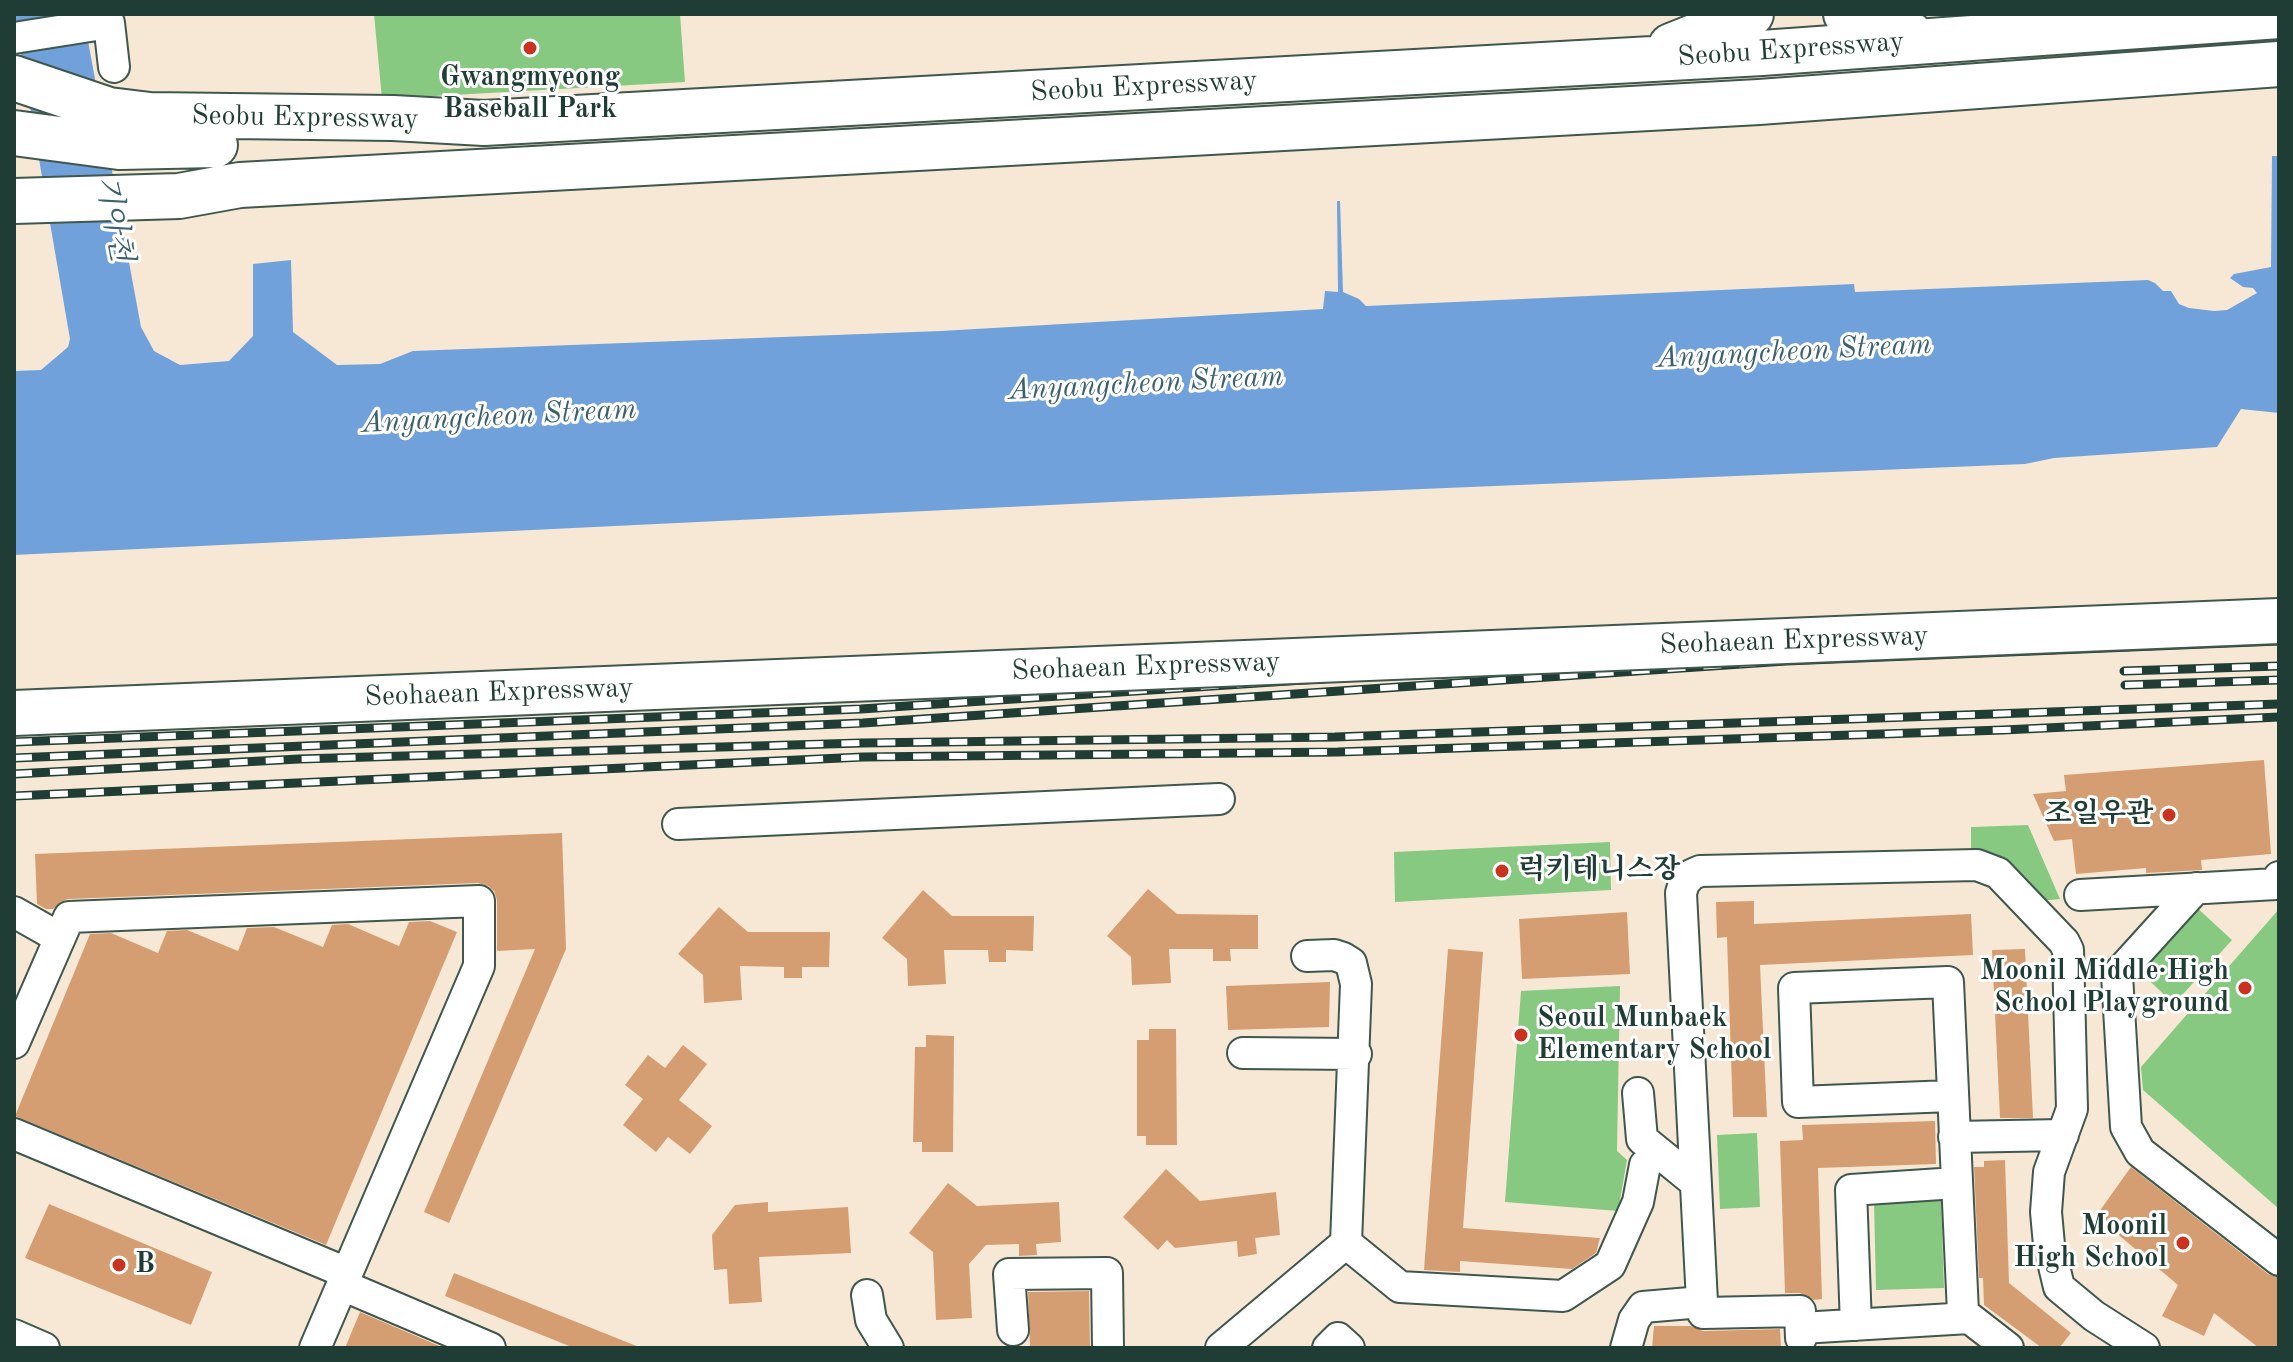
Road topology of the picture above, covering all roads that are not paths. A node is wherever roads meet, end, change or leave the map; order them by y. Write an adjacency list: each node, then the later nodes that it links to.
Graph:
1 (1751, 14): 6 (highway)
2 (1846, 14): 5 (highway)
3 (2279, 16): 5 (highway, Seobu Expressway)
4 (14, 38): 8 (street)
5 (1931, 41): 6 (highway, Seobu Expressway)
6 (1637, 60): 10 (highway, Seobu Expressway)
7 (2279, 64): 10 (highway, Seobu Expressway)
8 (114, 67)
9 (20, 80): 10 (highway, Seobu Expressway)
10 (121, 156): 11 (highway, Seobu Expressway); 11 (highway)
11 (27, 166)
12 (2279, 595): 14 (highway, Seohaean Expressway)
13 (2279, 621): 15 (highway, Seohaean Expressway, bridge)
14 (14, 685)
15 (14, 713)
16 (1219, 799): 17 (street)
17 (678, 824)
18 (2279, 877): 19 (street)
19 (2196, 888): 20 (street); 36 (street)
20 (2080, 895)
21 (14, 912): 22 (street)
22 (60, 938): 24 (street); 37 (street)
23 (1307, 956): 26 (street)
24 (14, 1043)
25 (1243, 1053): 26 (street)
26 (1356, 1054): 35 (street)
27 (1638, 1093): 33 (street)
28 (1951, 1096): 28 (street); 31 (street)
29 (14, 1134): 37 (street)
30 (2063, 1135): 31 (street); 33 (street); 55 (street)
31 (1954, 1137): 34 (street)
32 (1645, 1165): 35 (street)
33 (1695, 1182): 39 (street)
34 (1956, 1183): 40 (street); 41 (street)
35 (1346, 1243): 50 (street)
36 (2279, 1260)
37 (344, 1279): 46 (street); 47 (street)
38 (867, 1295): 48 (street)
39 (1702, 1302): 44 (street); 53 (street)
40 (1969, 1318): 41 (street); 54 (street)
41 (1856, 1325): 44 (street)
42 (1013, 1330): 49 (street)
43 (14, 1335): 45 (street)
44 (1801, 1338)
45 (44, 1348)
46 (315, 1348)
47 (490, 1348)
48 (888, 1348)
49 (1108, 1348)
50 (1221, 1348)
51 (1328, 1348): 52 (street)
52 (1349, 1348)
53 (1626, 1348)
54 (2008, 1348)
55 (2144, 1348)

